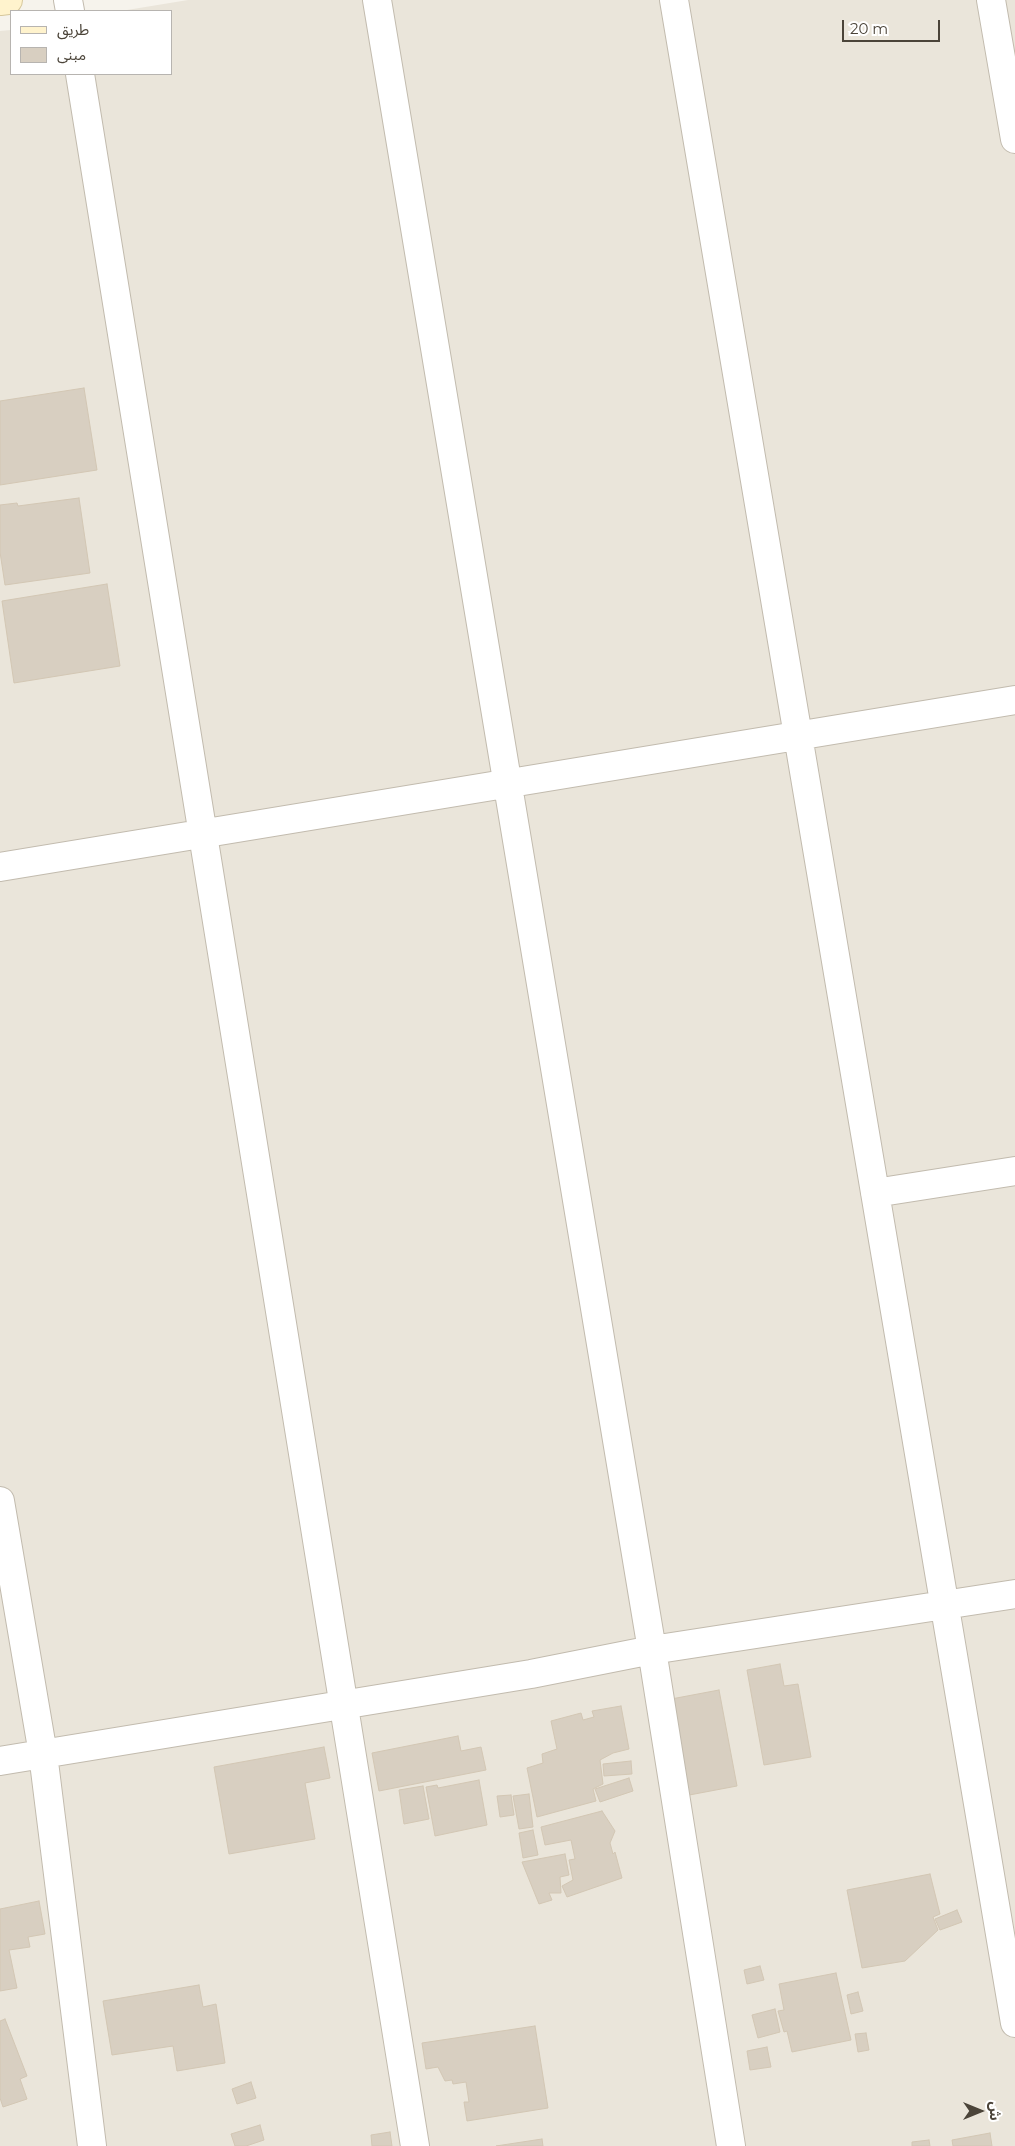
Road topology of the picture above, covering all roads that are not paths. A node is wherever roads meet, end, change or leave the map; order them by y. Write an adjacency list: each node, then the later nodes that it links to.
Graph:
1 (8, 0): 5 (street)
2 (377, 0): 10 (street)
3 (674, 0): 9 (street)
4 (991, 0): 7 (street)
5 (0, 1)
6 (80, 75): 11 (street)
7 (1015, 139)
8 (1015, 700): 9 (street)
9 (798, 736): 10 (street); 14 (street)
10 (508, 784): 11 (street); 18 (street)
11 (203, 834): 12 (street); 19 (street)
12 (0, 867)
13 (1015, 1171): 14 (street)
14 (875, 1193): 17 (street)
15 (0, 1501): 20 (street)
16 (1015, 1594): 17 (street)
17 (945, 1606): 18 (street); 22 (street)
18 (652, 1650): 19 (street); 25 (street)
19 (344, 1704): 20 (street); 24 (street)
20 (42, 1754): 21 (street); 23 (street)
21 (0, 1761)
22 (1015, 2023)
23 (92, 2146)
24 (415, 2146)
25 (731, 2146)

